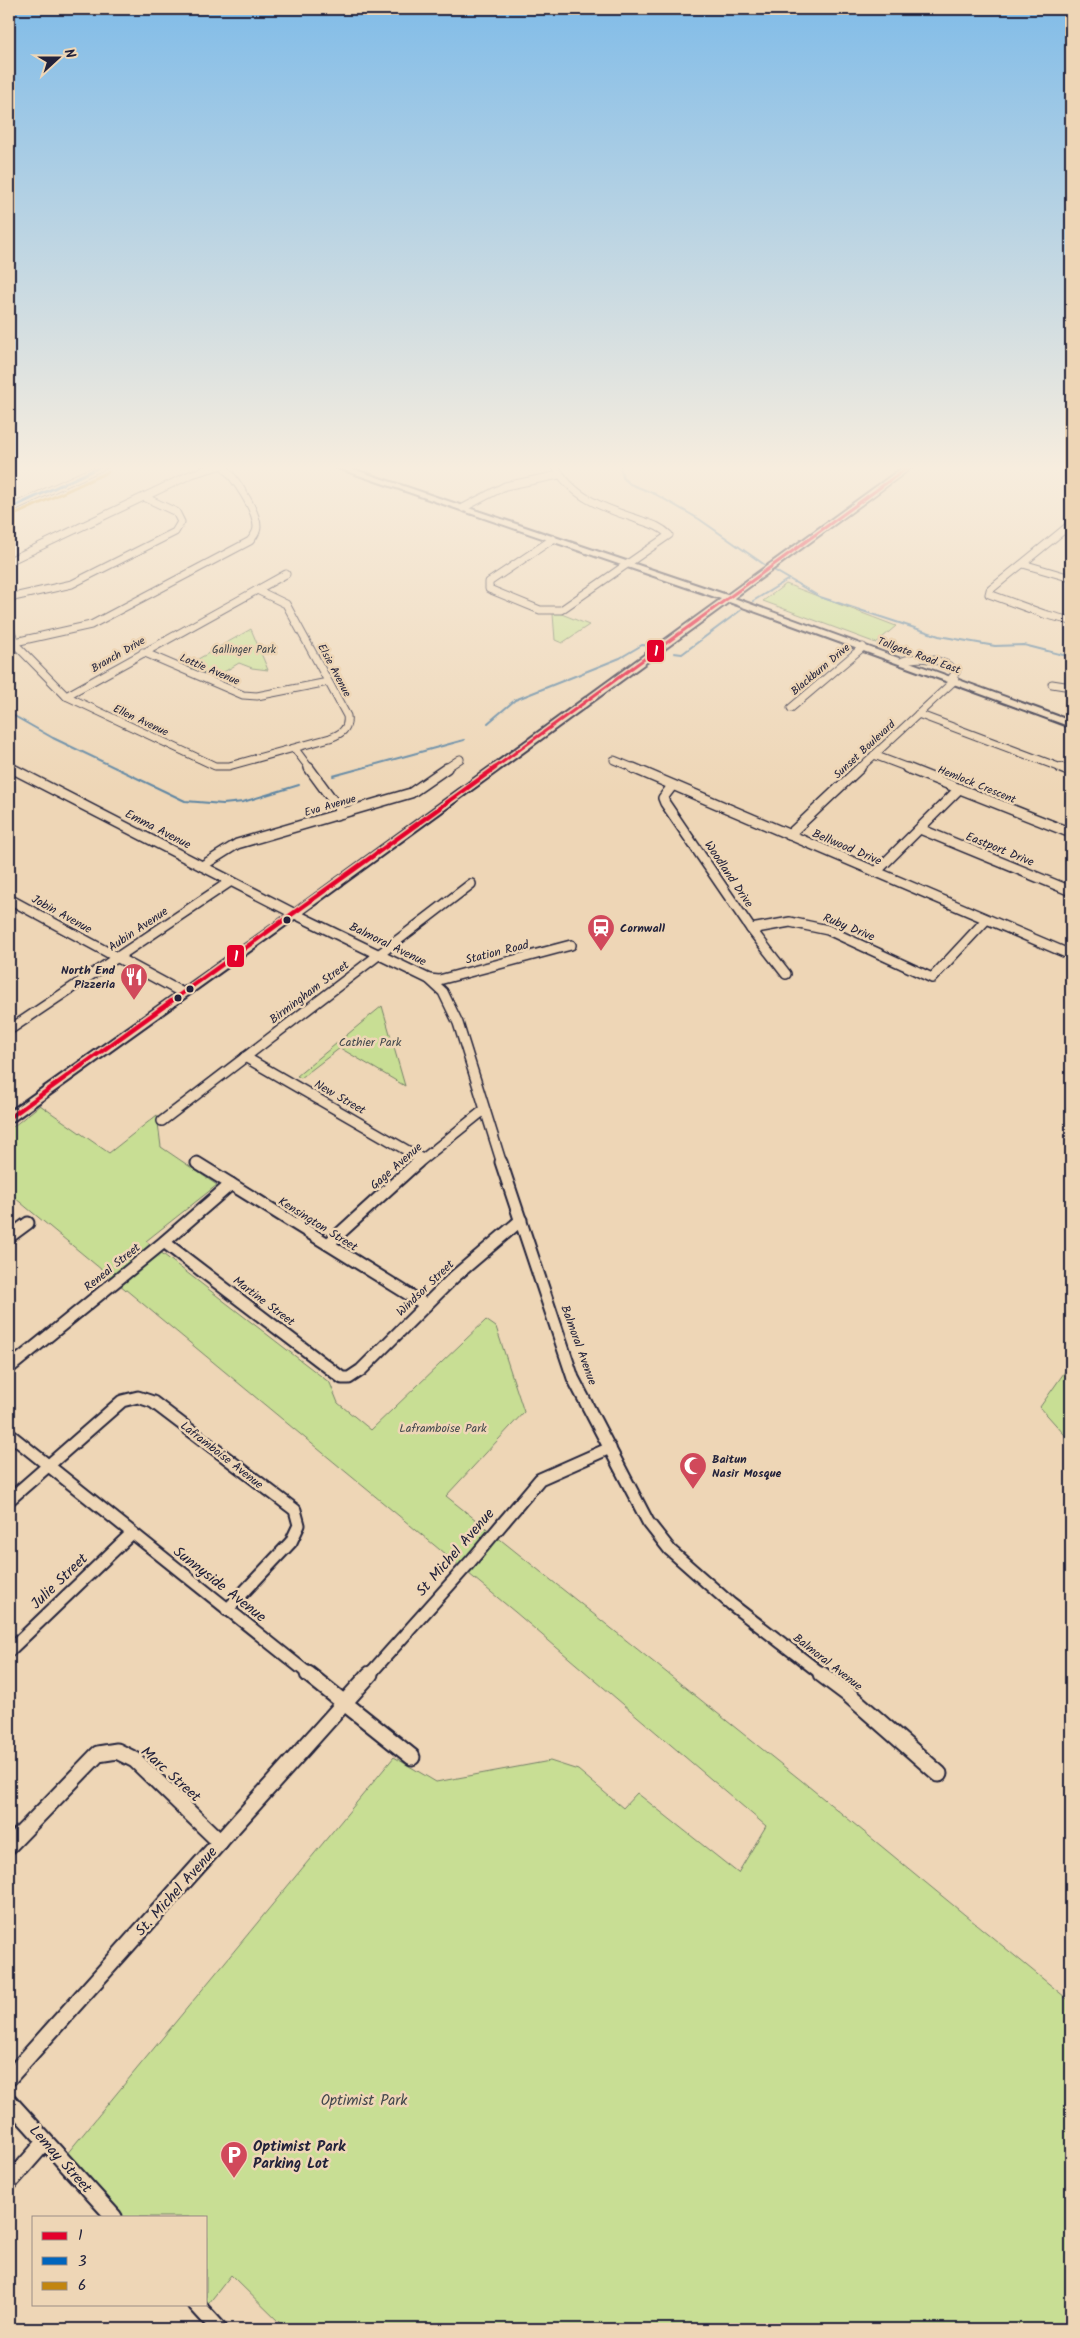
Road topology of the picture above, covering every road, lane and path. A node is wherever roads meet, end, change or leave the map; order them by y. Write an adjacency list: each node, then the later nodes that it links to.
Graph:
1 (92, 574): 12 (street)
2 (187, 574): 16 (street)
3 (286, 574): 11 (street, Branch Drive)
4 (501, 574): 5 (street)
5 (614, 574)
6 (657, 574): 13 (street, Tollgate Road East)
7 (762, 574): 13 (street)
8 (1010, 574): 14 (street)
9 (1058, 574): 10 (street)
10 (1071, 578)
11 (257, 590): 18 (street, Branch Drive); 20 (street, Elsie Avenue)
12 (9, 598)
13 (729, 599): 17 (street, Tollgate Road East); 45 (street)
14 (1071, 621)
15 (9, 626): 16 (street, Ellen Avenue)
16 (12, 643): 23 (street, Ellen Avenue)
17 (863, 647): 19 (street, Tollgate Road East); 24 (street, Blackburn Drive)
18 (144, 652): 20 (street, Lottie Avenue); 23 (street, Branch Drive)
19 (953, 679): 25 (street, Sunset Boulevard); 26 (street, Tollgate Road East)
20 (328, 682): 27 (street, Elsie Avenue)
21 (1052, 684): 22 (street)
22 (1071, 688)
23 (66, 696): 27 (street, Ellen Avenue)
24 (791, 708)
25 (918, 714): 28 (street, Sunset Boulevard); 32 (street)
26 (1071, 724)
27 (296, 749): 35 (street)
28 (874, 755): 34 (street, Hemlock Crescent); 38 (street, Sunset Boulevard)
29 (460, 760): 35 (street, Eva Avenue)
30 (614, 760): 33 (street, Bellwood Drive)
31 (9, 767): 39 (street, Emma Avenue)
32 (1071, 772)
33 (672, 786): 38 (street, Bellwood Drive); 47 (street, Woodland Drive)
34 (959, 789): 36 (street); 37 (street, Hemlock Crescent)
35 (342, 813): 39 (street, Eva Avenue)
36 (920, 829): 40 (street); 43 (street, Eastport Drive)
37 (1071, 833)
38 (788, 835): 40 (street, Bellwood Drive)
39 (202, 866): 41 (street, Emma Avenue)
40 (876, 872): 46 (street, Bellwood Drive)
41 (231, 881): 45 (street, Emma Avenue); 51 (street, Aubin Avenue)
42 (471, 884): 49 (street, Birmingham Street)
43 (1071, 891)
44 (9, 899): 51 (street, Jobin Avenue)
45 (295, 914): 49 (street, Balmoral Avenue); 54 (street)
46 (986, 920): 47 (street, Ruby Drive); 50 (street, Bellwood Drive)
47 (751, 929): 52 (street, Woodland Drive)
48 (571, 945): 53 (street, Station Road)
49 (378, 955): 53 (street, Balmoral Avenue); 56 (street, Birmingham Street)
50 (1071, 955)
51 (116, 959): 54 (street, Jobin Avenue); 55 (street, Aubin Avenue)
52 (786, 974)
53 (429, 979): 57 (street, Balmoral Avenue)
54 (183, 993): 58 (street)
55 (9, 1030)
56 (245, 1057): 59 (street, Birmingham Street); 60 (street, New Street)
57 (484, 1110): 60 (street, Gage Avenue); 63 (street, Balmoral Avenue)
58 (9, 1118)
59 (162, 1120)
60 (422, 1159): 67 (street, Gage Avenue)
61 (198, 1163): 62 (street, Kensington Street)
62 (231, 1184): 66 (street, Reneal Street); 67 (street, Kensington Street)
63 (521, 1220): 68 (street, Windsor Street); 72 (street, Balmoral Avenue)
64 (28, 1223): 65 (street)
65 (9, 1237)
66 (164, 1242): 69 (street, Reneal Street); 70 (street, Martine Street)
67 (328, 1244): 68 (street, Kensington Street)
68 (426, 1305): 70 (street, Windsor Street)
69 (9, 1368)
70 (349, 1378)
71 (9, 1434): 73 (street, Sunnyside Avenue)
72 (610, 1448): 78 (street, St Michel Avenue); 80 (street, Balmoral Avenue)
73 (47, 1466): 74 (street, Laframboise Avenue); 75 (street, Sunnyside Avenue); 76 (street, Laframboise Avenue)
74 (9, 1500)
75 (131, 1534): 76 (street, Sunnyside Avenue); 77 (street, Julie Street)
76 (227, 1610): 78 (street, Sunnyside Avenue)
77 (9, 1651)
78 (343, 1703): 79 (street, Sunnyside Avenue); 81 (street, St. Michel Avenue)
79 (412, 1757)
80 (940, 1774)
81 (220, 1842): 82 (street, Marc Street); 83 (street, St. Michel Avenue)
82 (9, 1846)
83 (9, 2078)
84 (9, 2102): 85 (street, Lemay Street)
85 (45, 2142): 86 (street); 87 (street, Lemay Street)
86 (9, 2183)
87 (113, 2216)
88 (198, 2306): 89 (street)
89 (219, 2329)

